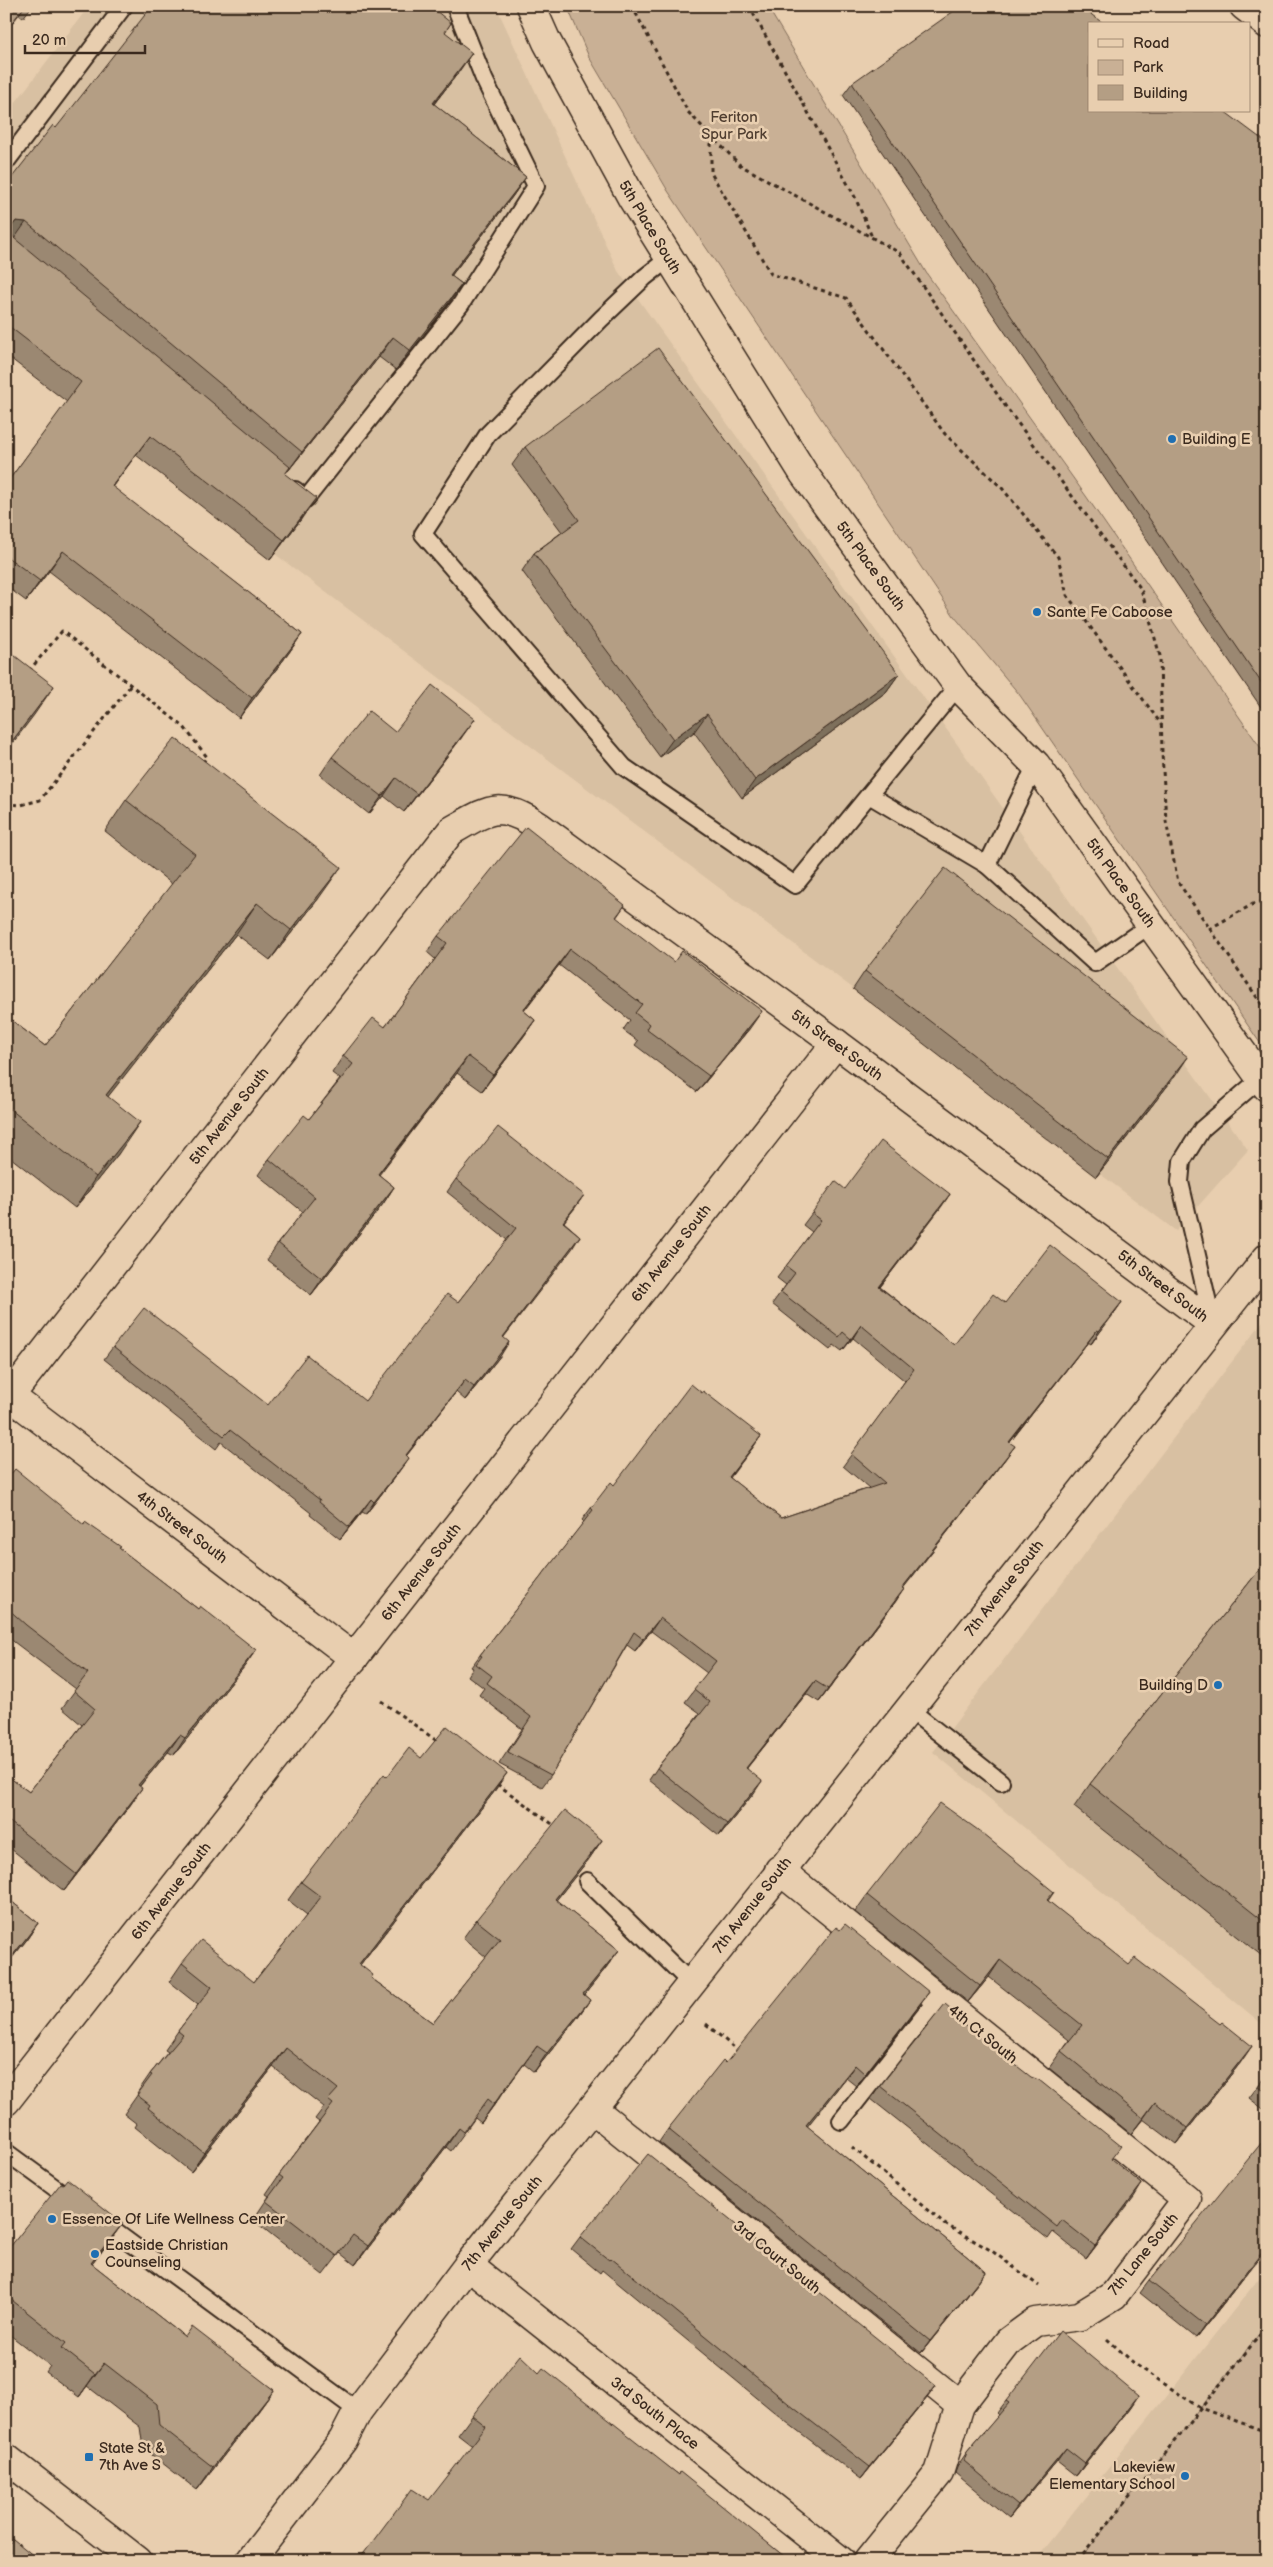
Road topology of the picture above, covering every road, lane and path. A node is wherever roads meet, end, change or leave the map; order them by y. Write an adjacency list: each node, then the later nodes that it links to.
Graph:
1 (124, 6): 9 (lane)
2 (455, 6): 12 (lane)
3 (531, 6): 11 (street, 5th Place South)
4 (632, 6): 8 (path)
5 (749, 6): 10 (path)
6 (1244, 6): 7 (street)
7 (1267, 24)
8 (711, 135): 10 (path); 16 (path)
9 (6, 162)
10 (873, 238): 16 (path)
11 (668, 259): 15 (street, 5th Place South); 19 (lane)
12 (283, 480)
13 (24, 677): 14 (path)
14 (130, 684): 18 (path); 20 (path)
15 (958, 686): 17 (street, 5th Place South); 19 (lane)
16 (1162, 724): 25 (path)
17 (1036, 765): 22 (lane); 24 (street, 5th Place South)
18 (198, 768)
19 (869, 795): 22 (lane)
20 (6, 804)
21 (451, 832): 27 (street, 5th Street South); 31 (street, 5th Avenue South)
22 (987, 865): 24 (lane)
23 (1267, 903): 25 (path)
24 (1150, 925): 28 (street, 5th Place South)
25 (1209, 929): 26 (path)
26 (1267, 1012)
27 (836, 1043): 30 (street, 5th Street South); 32 (street, 6th Avenue South)
28 (1264, 1082): 30 (lane)
29 (1267, 1258): 30 (street, 7th Avenue South)
30 (1213, 1324): 34 (street, 7th Avenue South)
31 (8, 1399): 32 (street, 4th Street South)
32 (354, 1658): 45 (street, 6th Avenue South)
33 (381, 1701): 35 (path)
34 (910, 1709): 37 (lane); 39 (street, 7th Avenue South)
35 (444, 1746)
36 (491, 1779): 38 (path)
37 (1001, 1782)
38 (561, 1830)
39 (779, 1870): 41 (street, 7th Avenue South); 42 (street, 4th Ct South)
40 (587, 1881): 41 (lane)
41 (692, 1984): 46 (street, 7th Avenue South)
42 (938, 1998): 47 (lane); 50 (street, 4th Ct South)
43 (706, 2024): 44 (path)
44 (744, 2056)
45 (6, 2101)
46 (593, 2109): 51 (street, 7th Avenue South); 55 (street, 3rd Court South)
47 (841, 2121)
48 (851, 2146): 52 (path)
49 (6, 2152): 57 (lane)
50 (1187, 2198): 55 (street, 7th Lane South)
51 (468, 2265): 57 (street, 7th Avenue South); 62 (street, 3rd South Place)
52 (1045, 2290)
53 (1267, 2326): 56 (path)
54 (1101, 2333): 56 (path)
55 (960, 2405): 63 (street, 7th Lane South)
56 (1200, 2408): 58 (path); 64 (path)
57 (358, 2411): 61 (street, 7th Avenue South)
58 (1267, 2432)
59 (6, 2458): 60 (street)
60 (138, 2561)
61 (250, 2561)
62 (841, 2561)
63 (868, 2561)
64 (1078, 2561)

